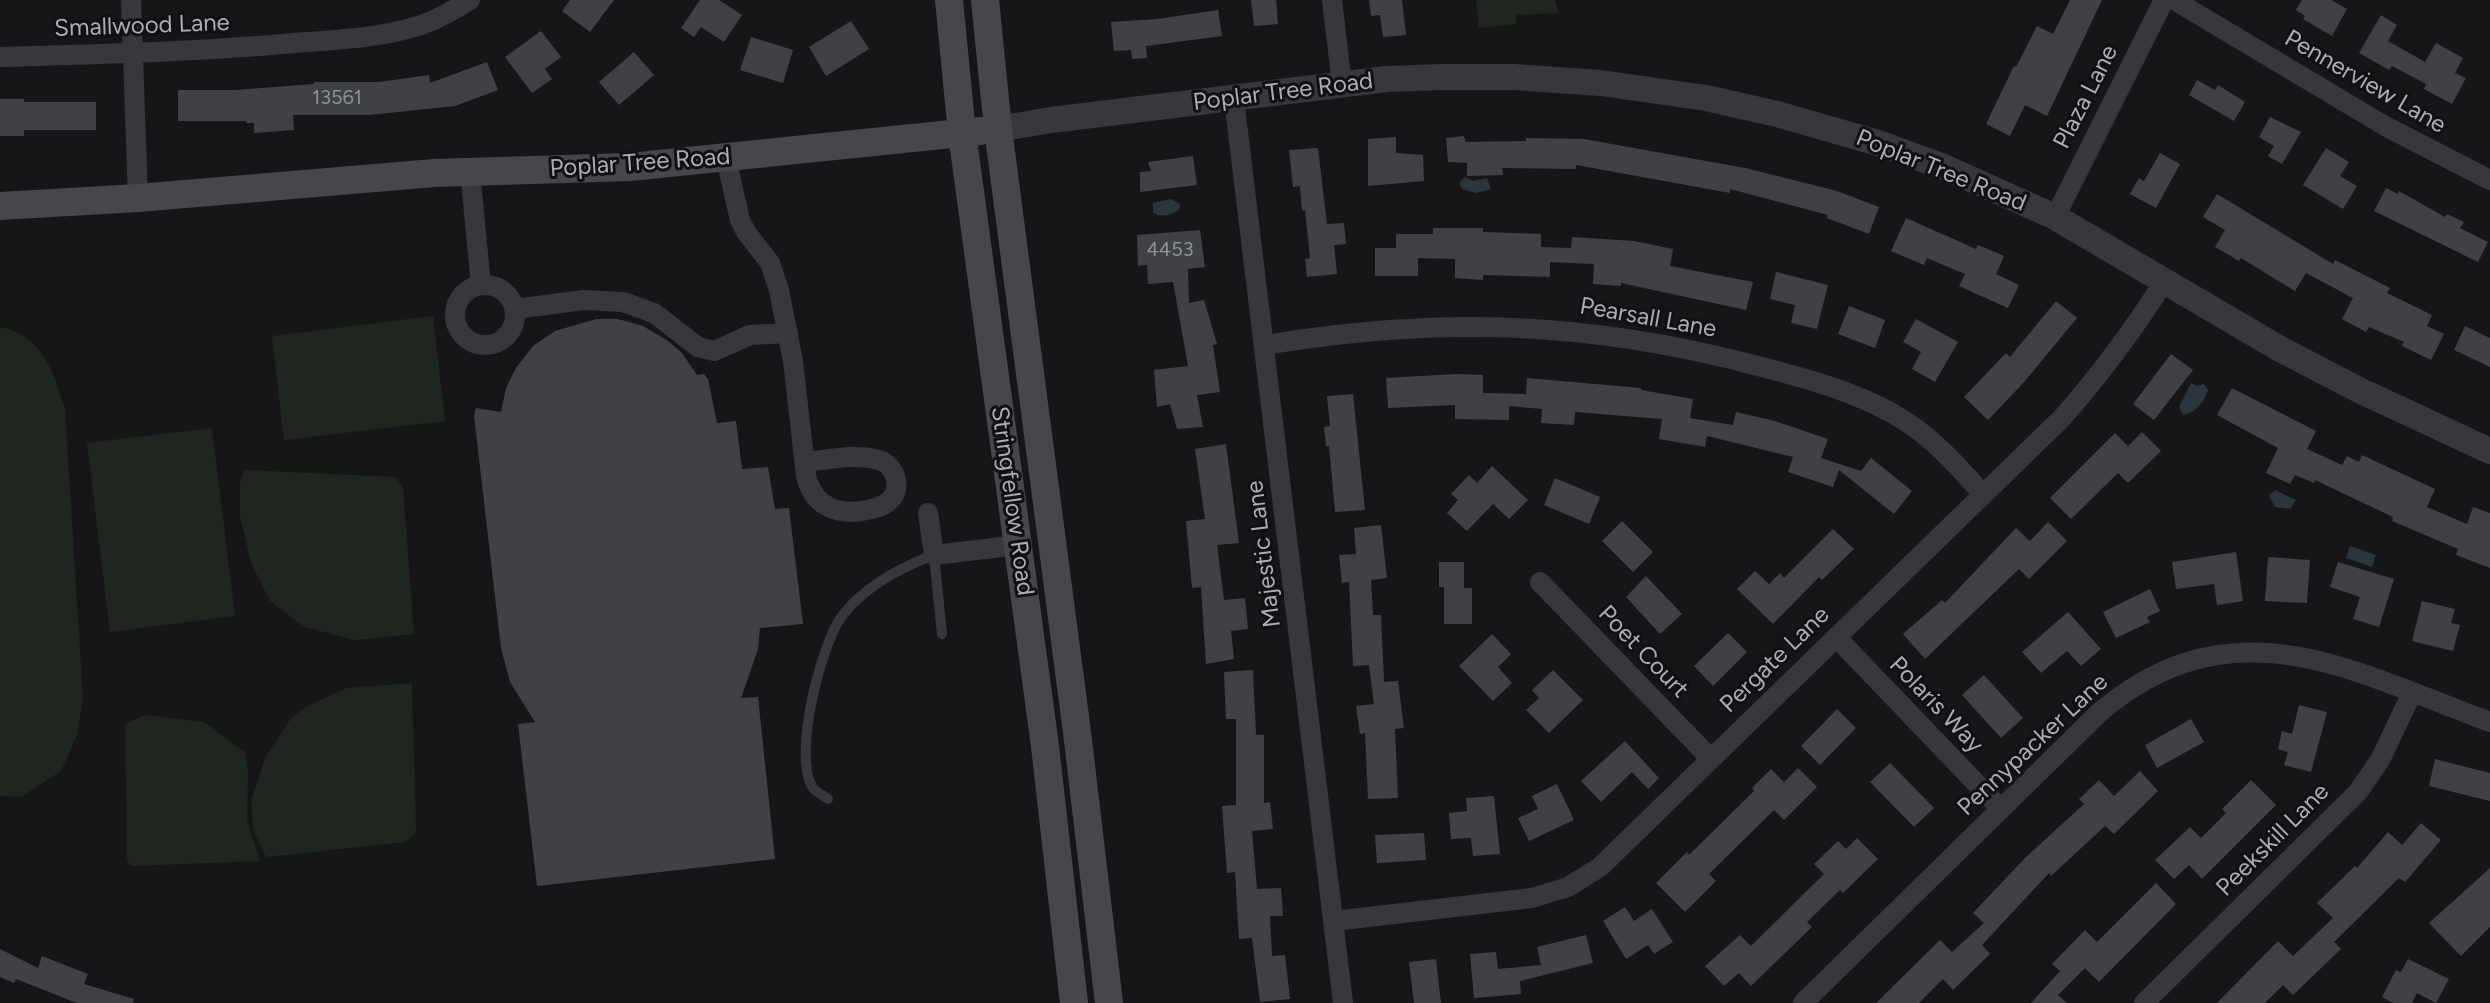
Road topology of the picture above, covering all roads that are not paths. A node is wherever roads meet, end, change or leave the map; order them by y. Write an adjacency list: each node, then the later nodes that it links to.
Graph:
1 (131, 0): 8 (street)
2 (470, 0): 8 (street, Smallwood Lane)
3 (949, 0): 13 (main road, Stringfellow Road)
4 (985, 0): 12 (main road, Stringfellow Road)
5 (1332, 0): 10 (street)
6 (2164, 0): 19 (street, Plaza Lane)
7 (2174, 0): 16 (street, Pennerview Lane)
8 (133, 53): 9 (street, Smallwood Lane); 17 (street)
9 (0, 57)
10 (1342, 85): 11 (street, Poplar Tree Road); 19 (street, Poplar Tree Road)
11 (1234, 99): 12 (street, Poplar Tree Road); 24 (street, Majestic Lane)
12 (998, 129): 13 (main road, Poplar Tree Road); 29 (main road, Stringfellow Road)
13 (962, 133): 14 (main road, Poplar Tree Road); 29 (main road, Stringfellow Road)
14 (726, 158): 15 (main road, Poplar Tree Road); 23 (street)
15 (470, 171): 17 (main road, Poplar Tree Road); 21 (street)
16 (2490, 180)
17 (138, 198): 18 (main road, Poplar Tree Road)
18 (0, 206)
19 (2055, 217): 20 (street, Poplar Tree Road)
20 (2164, 282): 25 (street, Poplar Tree Road); 27 (street, Pergate Lane)
21 (481, 285): 22 (street); 22 (street)
22 (515, 309): 23 (street)
23 (788, 333): 26 (street)
24 (1265, 345): 27 (street, Pearsall Lane); 39 (street, Majestic Lane)
25 (2490, 451)
26 (805, 462)
27 (1982, 493): 33 (street, Pergate Lane)
28 (928, 513): 30 (street)
29 (1035, 543): 30 (street); 40 (main road, Stringfellow Road); 41 (main road, Stringfellow Road)
30 (934, 555): 32 (lane); 37 (lane)
31 (1540, 582): 36 (street, Poet Court)
32 (942, 634)
33 (1836, 637): 36 (street, Pergate Lane); 38 (street, Polaris Way)
34 (2412, 693): 35 (street, Pennypacker Lane); 38 (street, Pennypacker Lane); 44 (street, Peekskill Lane)
35 (2490, 722)
36 (1710, 758): 39 (street, Pergate Lane)
37 (828, 799)
38 (2000, 808): 43 (street, Pennypacker Lane)
39 (1334, 921): 42 (street, Majestic Lane)
40 (1074, 1003)
41 (1109, 1003)
42 (1343, 1003)
43 (1803, 1003)
44 (2144, 1003)

